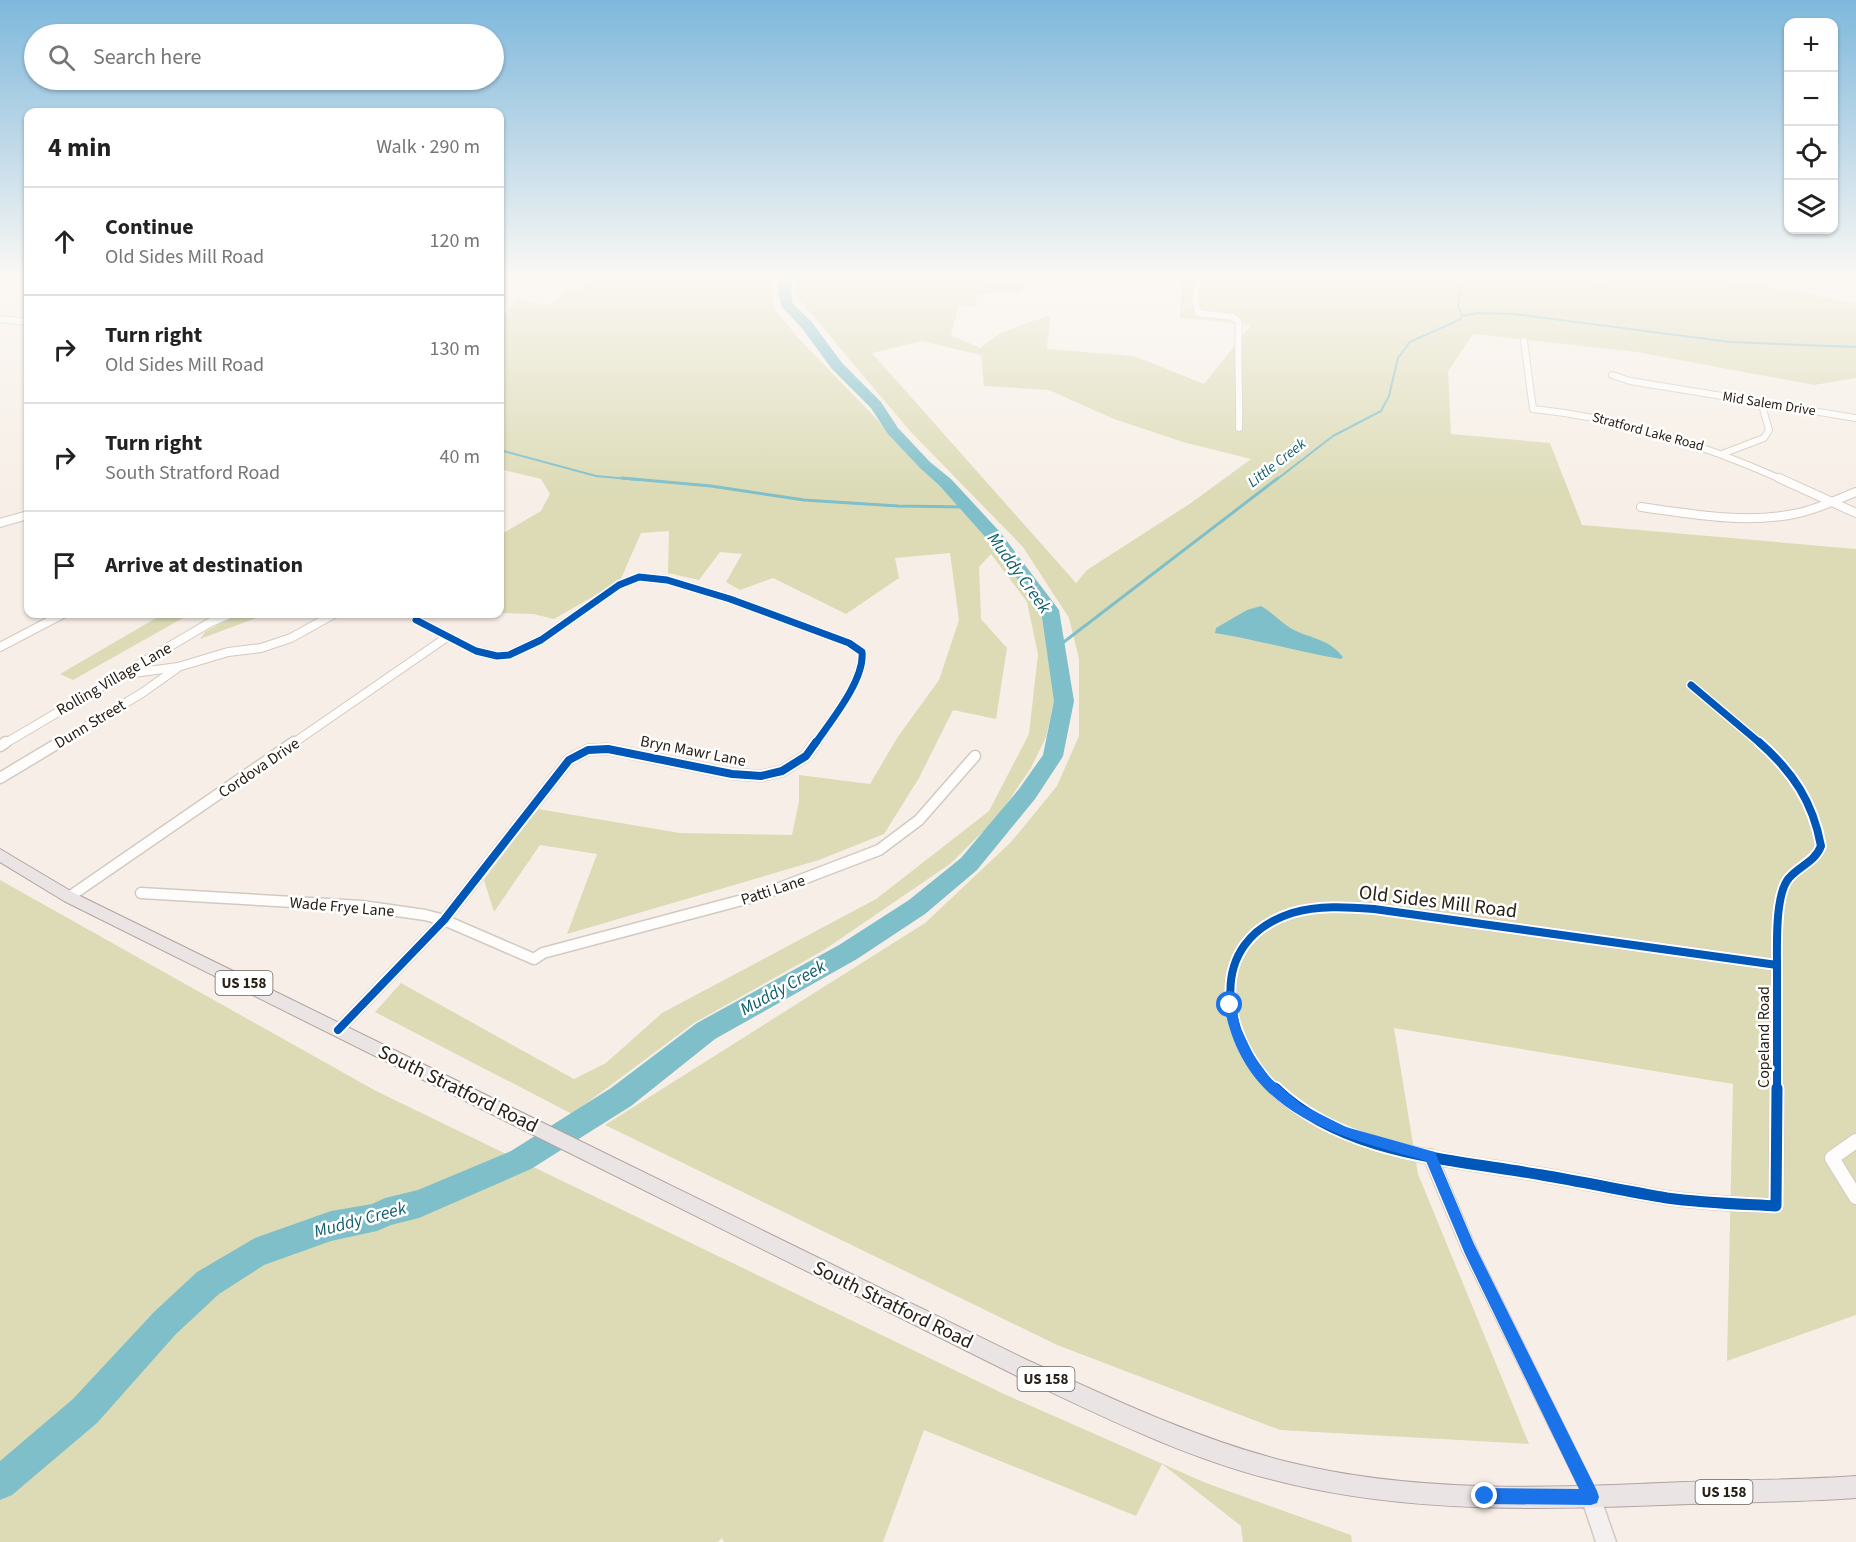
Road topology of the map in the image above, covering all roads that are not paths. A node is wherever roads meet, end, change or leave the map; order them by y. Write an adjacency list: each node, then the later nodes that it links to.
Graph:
1 (1238, 350): 6 (street)
2 (1525, 350): 7 (street, Stratford Lake Road)
3 (1612, 375): 4 (street, Mid Salem Drive)
4 (1761, 402): 5 (street, Mid Salem Drive); 7 (street)
5 (1856, 418)
6 (1239, 428)
7 (1722, 454): 9 (street, Stratford Lake Road)
8 (1856, 492): 9 (street)
9 (1830, 501): 10 (street); 11 (street, Stratford Lake Road)
10 (1641, 507)
11 (1856, 513)
12 (24, 516): 13 (street)
13 (0, 523)
14 (55, 618): 19 (street)
15 (223, 618): 21 (street, Rolling Village Lane)
16 (327, 618): 20 (street)
17 (416, 620): 18 (street, Bryn Mawr Lane)
18 (447, 637): 28 (street, Cordova Drive); 29 (street, Bryn Mawr Lane)
19 (0, 647)
20 (178, 667): 21 (street); 25 (street, Dunn Street)
21 (122, 675): 23 (street, Rolling Village Lane)
22 (1691, 685): 31 (street, Copeland Road)
23 (0, 746)
24 (975, 756): 30 (street, Patti Lane)
25 (0, 778)
26 (0, 855): 28 (main road, South Stratford Road / US 158)
27 (141, 893): 29 (street, Wade Frye Lane)
28 (69, 897): 32 (main road, South Stratford Road / US 158)
29 (444, 920): 30 (street, Wade Frye Lane); 32 (street, Bryn Mawr Lane)
30 (534, 959)
31 (1778, 965): 34 (street, Old Sides Mill Road); 36 (street, Copeland Road)
32 (338, 1030): 38 (main road, South Stratford Road / US 158)
33 (1856, 1141): 35 (street)
34 (1430, 1156): 36 (street, Old Sides Mill Road); 38 (street)
35 (1856, 1197)
36 (1776, 1206)
37 (1856, 1487): 38 (main road, South Stratford Road / US 158)
38 (1591, 1497): 39 (main road)
39 (1606, 1542)

